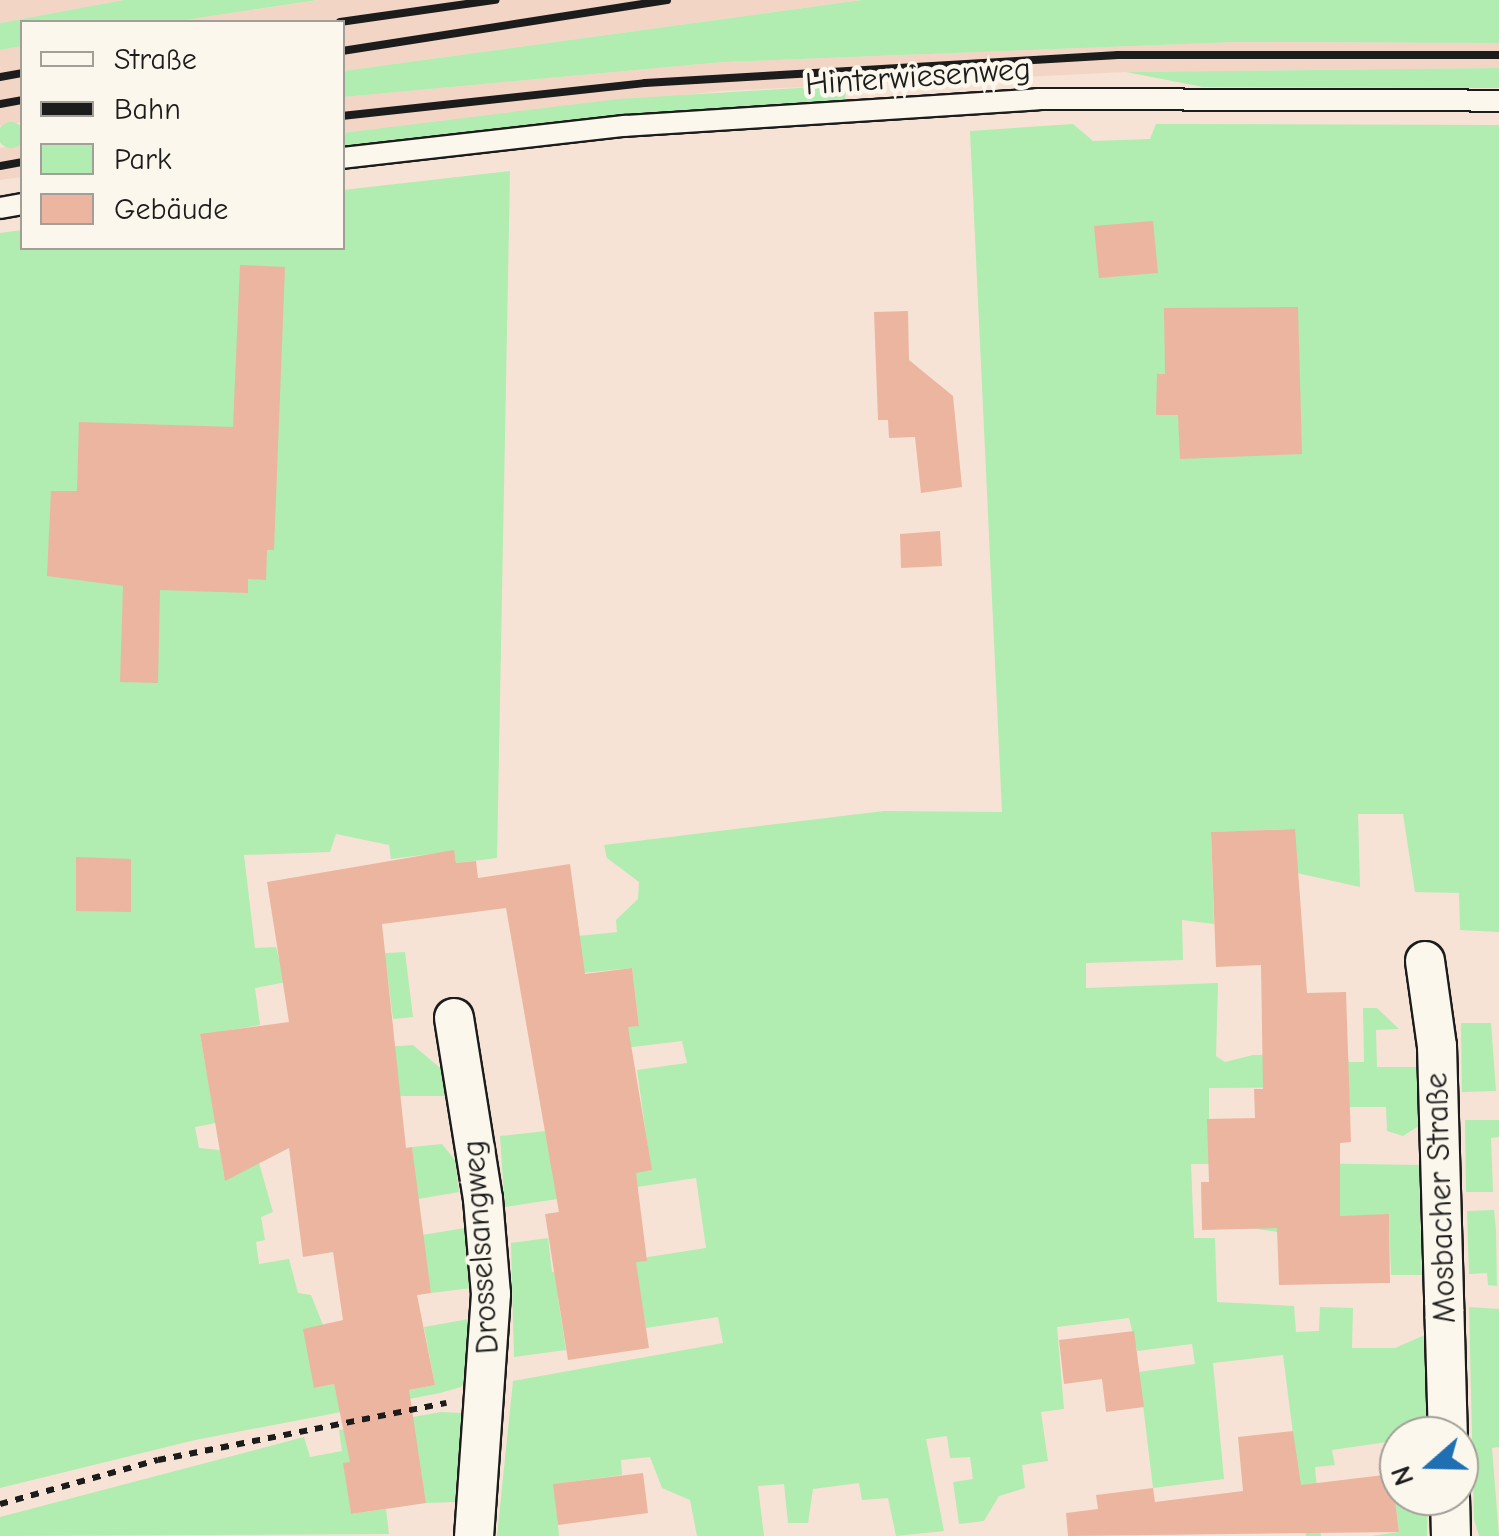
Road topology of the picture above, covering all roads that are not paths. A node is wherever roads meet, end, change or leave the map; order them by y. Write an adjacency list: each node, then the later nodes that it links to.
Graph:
1 (1499, 100): 2 (lane, Hinterwiesenweg)
2 (345, 158)
3 (1424, 960): 5 (street, Mosbacher Straße)
4 (454, 1018): 6 (street, Drosselsangweg)
5 (1447, 1416)
6 (474, 1536)

